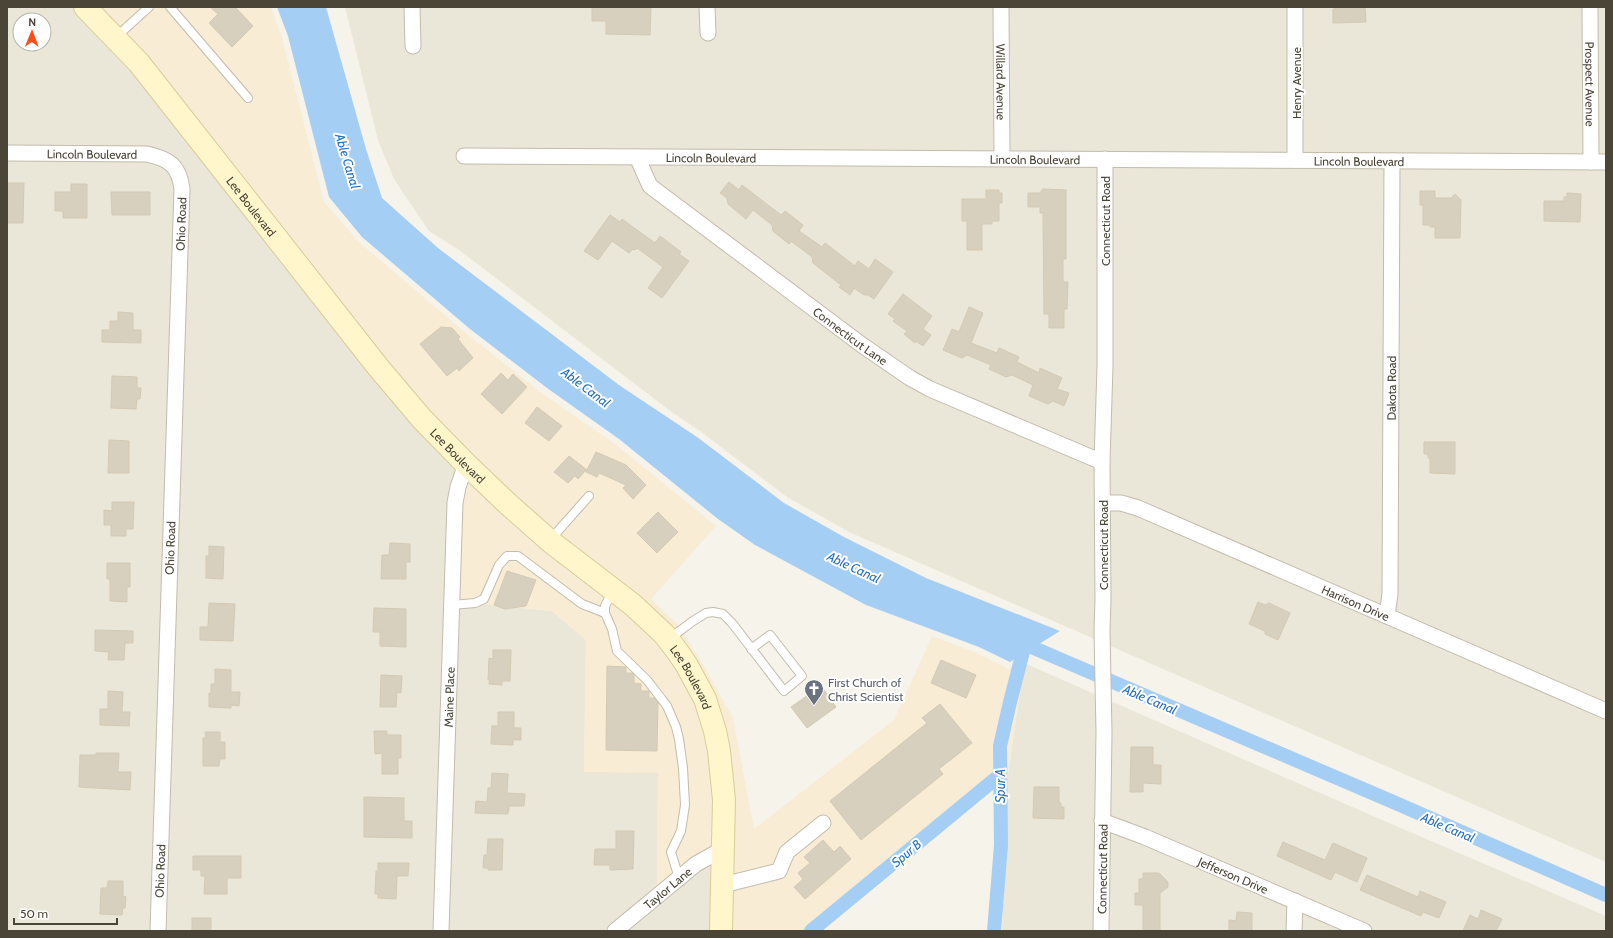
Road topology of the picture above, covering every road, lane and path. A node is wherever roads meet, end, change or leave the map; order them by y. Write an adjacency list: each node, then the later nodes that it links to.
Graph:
1 (149, 7): 10 (lane)
2 (170, 7): 12 (lane)
3 (412, 7): 11 (street)
4 (707, 7): 9 (street)
5 (1001, 7): 16 (street, Willard Avenue)
6 (1295, 7): 18 (street, Henry Avenue)
7 (1590, 7): 20 (street, Prospect Avenue)
8 (90, 9): 10 (main road, Lee Boulevard)
9 (708, 33)
10 (115, 37): 23 (main road, Lee Boulevard)
11 (413, 46)
12 (248, 98)
13 (7, 154): 21 (street, Lincoln Boulevard)
14 (464, 156): 15 (street, Lincoln Boulevard)
15 (637, 157): 16 (street, Lincoln Boulevard); 22 (street, Connecticut Lane)
16 (1002, 158): 17 (street, Lincoln Boulevard)
17 (1105, 159): 18 (street, Lincoln Boulevard); 22 (street, Connecticut Road)
18 (1295, 160): 19 (street, Lincoln Boulevard)
19 (1392, 161): 20 (street, Lincoln Boulevard); 30 (street, Dakota Road)
20 (1599, 162)
21 (174, 166): 40 (street, Ohio Road)
22 (1102, 462): 25 (street, Connecticut Road)
23 (466, 464): 26 (main road, Lee Boulevard); 28 (street, Maine Place)
24 (590, 496): 26 (lane)
25 (1103, 503): 30 (street, Harrison Drive); 34 (street, Connecticut Road)
26 (550, 541): 27 (main road, Lee Boulevard)
27 (614, 590): 29 (lane); 31 (main road, Lee Boulevard)
28 (452, 605): 29 (lane); 41 (street, Maine Place)
29 (605, 613): 37 (lane)
30 (1387, 616): 33 (street, Harrison Drive)
31 (668, 640): 32 (lane); 36 (main road, Lee Boulevard)
32 (751, 649): 32 (lane)
33 (1606, 711)
34 (1102, 822): 39 (street, Jefferson Drive); 44 (street, Connecticut Road)
35 (823, 823): 38 (street)
36 (723, 849): 37 (street, Taylor Lane); 38 (main road, Lee Boulevard)
37 (679, 878): 42 (street, Taylor Lane)
38 (723, 885): 43 (main road, Lee Boulevard)
39 (1295, 901): 45 (street); 46 (street, Jefferson Drive)
40 (158, 931)
41 (441, 931)
42 (615, 931)
43 (721, 931)
44 (1101, 931)
45 (1294, 931)
46 (1364, 931)

